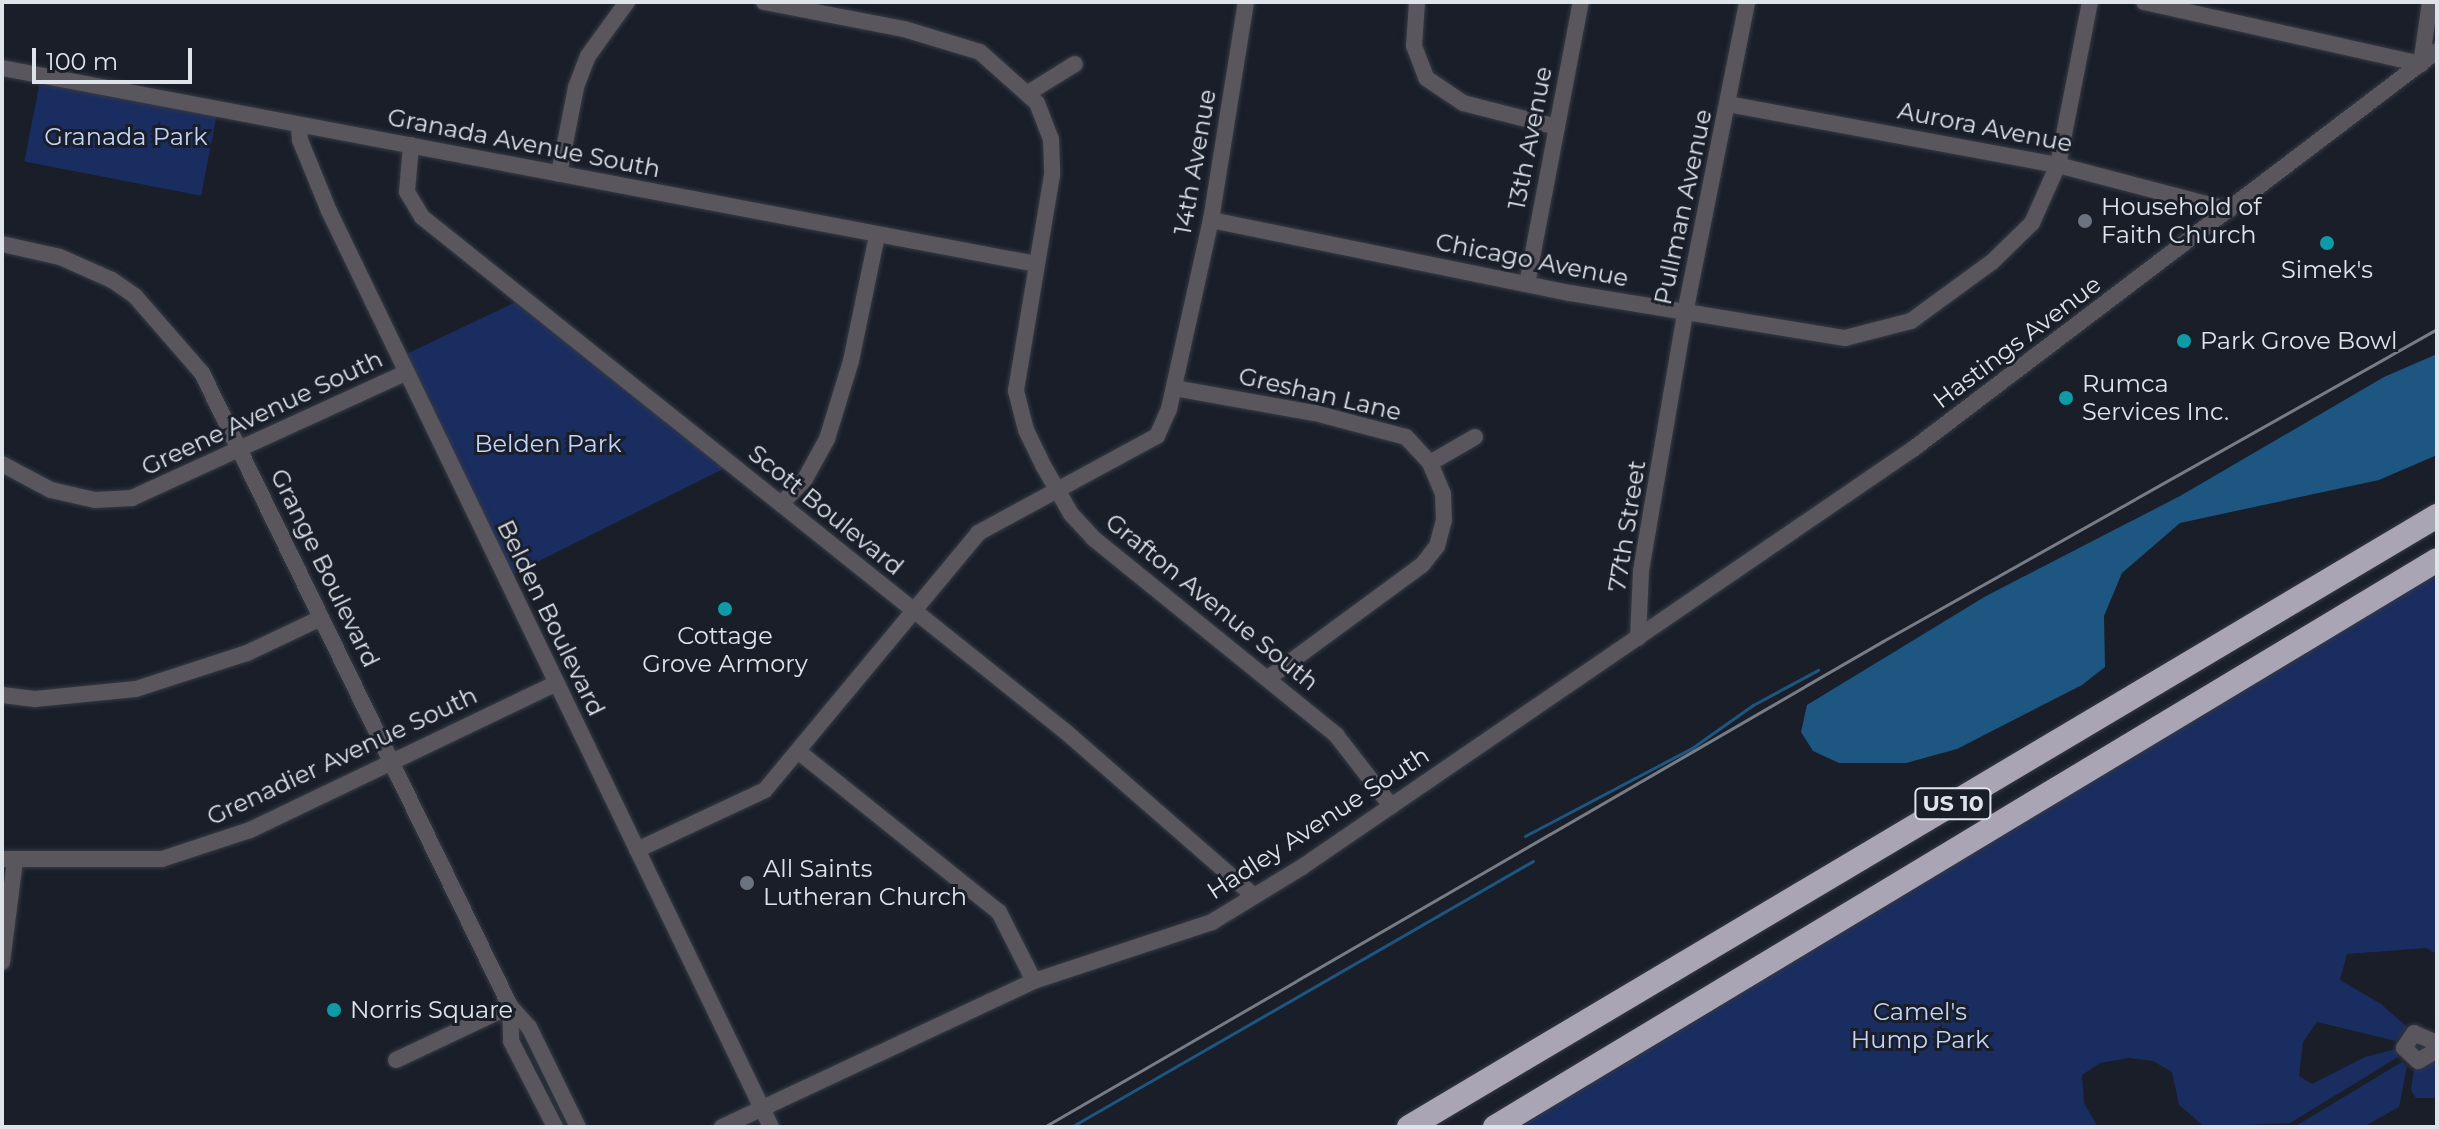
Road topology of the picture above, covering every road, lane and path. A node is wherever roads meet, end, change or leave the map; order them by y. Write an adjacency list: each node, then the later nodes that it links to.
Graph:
1 (627, 2): 20 (street)
2 (764, 2): 14 (street, Grafton Avenue South)
3 (1246, 2): 22 (street, 14th Avenue)
4 (1417, 2): 17 (street)
5 (1581, 2): 17 (street, 13th Avenue)
6 (1747, 2): 15 (street, Pullman Avenue)
7 (2090, 2): 19 (street, Chicago Avenue)
8 (2144, 2): 12 (street)
9 (2430, 2): 12 (street)
10 (2437, 51): 12 (street, Hastings Avenue)
11 (1075, 64): 14 (street)
12 (2421, 64): 21 (street, Hastings Avenue)
13 (2, 68): 16 (street, Granada Avenue South)
14 (1028, 93): 25 (street, Grafton Avenue South)
15 (1728, 104): 19 (street, Aurora Avenue); 27 (street, Pullman Avenue)
16 (299, 126): 18 (street, Granada Avenue South); 28 (street, Belden Boulevard)
17 (1557, 127): 26 (street, 13th Avenue)
18 (411, 145): 20 (street, Granada Avenue South); 37 (street, Scott Boulevard)
19 (2058, 165): 21 (street, Aurora Avenue); 27 (street, Chicago Avenue)
20 (559, 174): 23 (street, Granada Avenue South)
21 (2229, 210): 35 (street, Hastings Avenue)
22 (1211, 220): 26 (street, Chicago Avenue); 29 (street, 14th Avenue)
23 (877, 235): 25 (street, Granada Avenue South); 37 (street)
24 (2, 244): 32 (street, Grange Boulevard)
25 (1036, 264): 36 (street, Grafton Avenue South)
26 (1527, 284): 27 (street, Chicago Avenue)
27 (1685, 313): 30 (street, Pullman Avenue)
28 (407, 372): 32 (street, Greene Avenue South); 44 (street, Belden Boulevard)
29 (1174, 388): 33 (street, Greshan Lane); 36 (street, 14th Avenue)
30 (1668, 422): 42 (street, 77th Street)
31 (1475, 437): 33 (street)
32 (242, 449): 34 (street, Greene Avenue South); 41 (street, Grange Boulevard)
33 (1430, 463): 43 (street, Greshan Lane)
34 (2, 464)
35 (1890, 465): 42 (street, Hadley Avenue South)
36 (1057, 491): 40 (street); 43 (street, Grafton Avenue South)
37 (781, 504): 40 (street, Scott Boulevard)
38 (2437, 516): 63 (highway, US 10)
39 (2437, 560): 64 (highway, US 10)
40 (913, 610): 46 (street); 51 (street, Scott Boulevard)
41 (321, 618): 45 (street); 47 (street, Grange Boulevard)
42 (1638, 638): 48 (street, Hadley Avenue South)
43 (1268, 678): 48 (street, Grafton Avenue South)
44 (555, 684): 47 (street, Grenadier Avenue South); 49 (street, Belden Boulevard)
45 (2, 695)
46 (799, 752): 49 (street); 53 (street)
47 (392, 762): 50 (street, Grenadier Avenue South); 54 (street, Grange Boulevard)
48 (1391, 806): 51 (street, Hadley Avenue South)
49 (637, 850): 58 (street, Belden Boulevard)
50 (9, 860): 52 (street)
51 (1254, 896): 53 (street, Hadley Avenue South)
52 (2, 962)
53 (1034, 981): 58 (street, Hadley Avenue South)
54 (510, 1006): 57 (street); 59 (street, Grange Boulevard); 60 (street, Grange Boulevard)
55 (2437, 1043): 56 (street)
56 (2437, 1050)
57 (396, 1060)
58 (762, 1108): 61 (street, Hadley Avenue South); 62 (street, Belden Boulevard)
59 (555, 1127)
60 (578, 1127)
61 (722, 1127)
62 (771, 1127)
63 (1409, 1127)
64 (1495, 1127)

